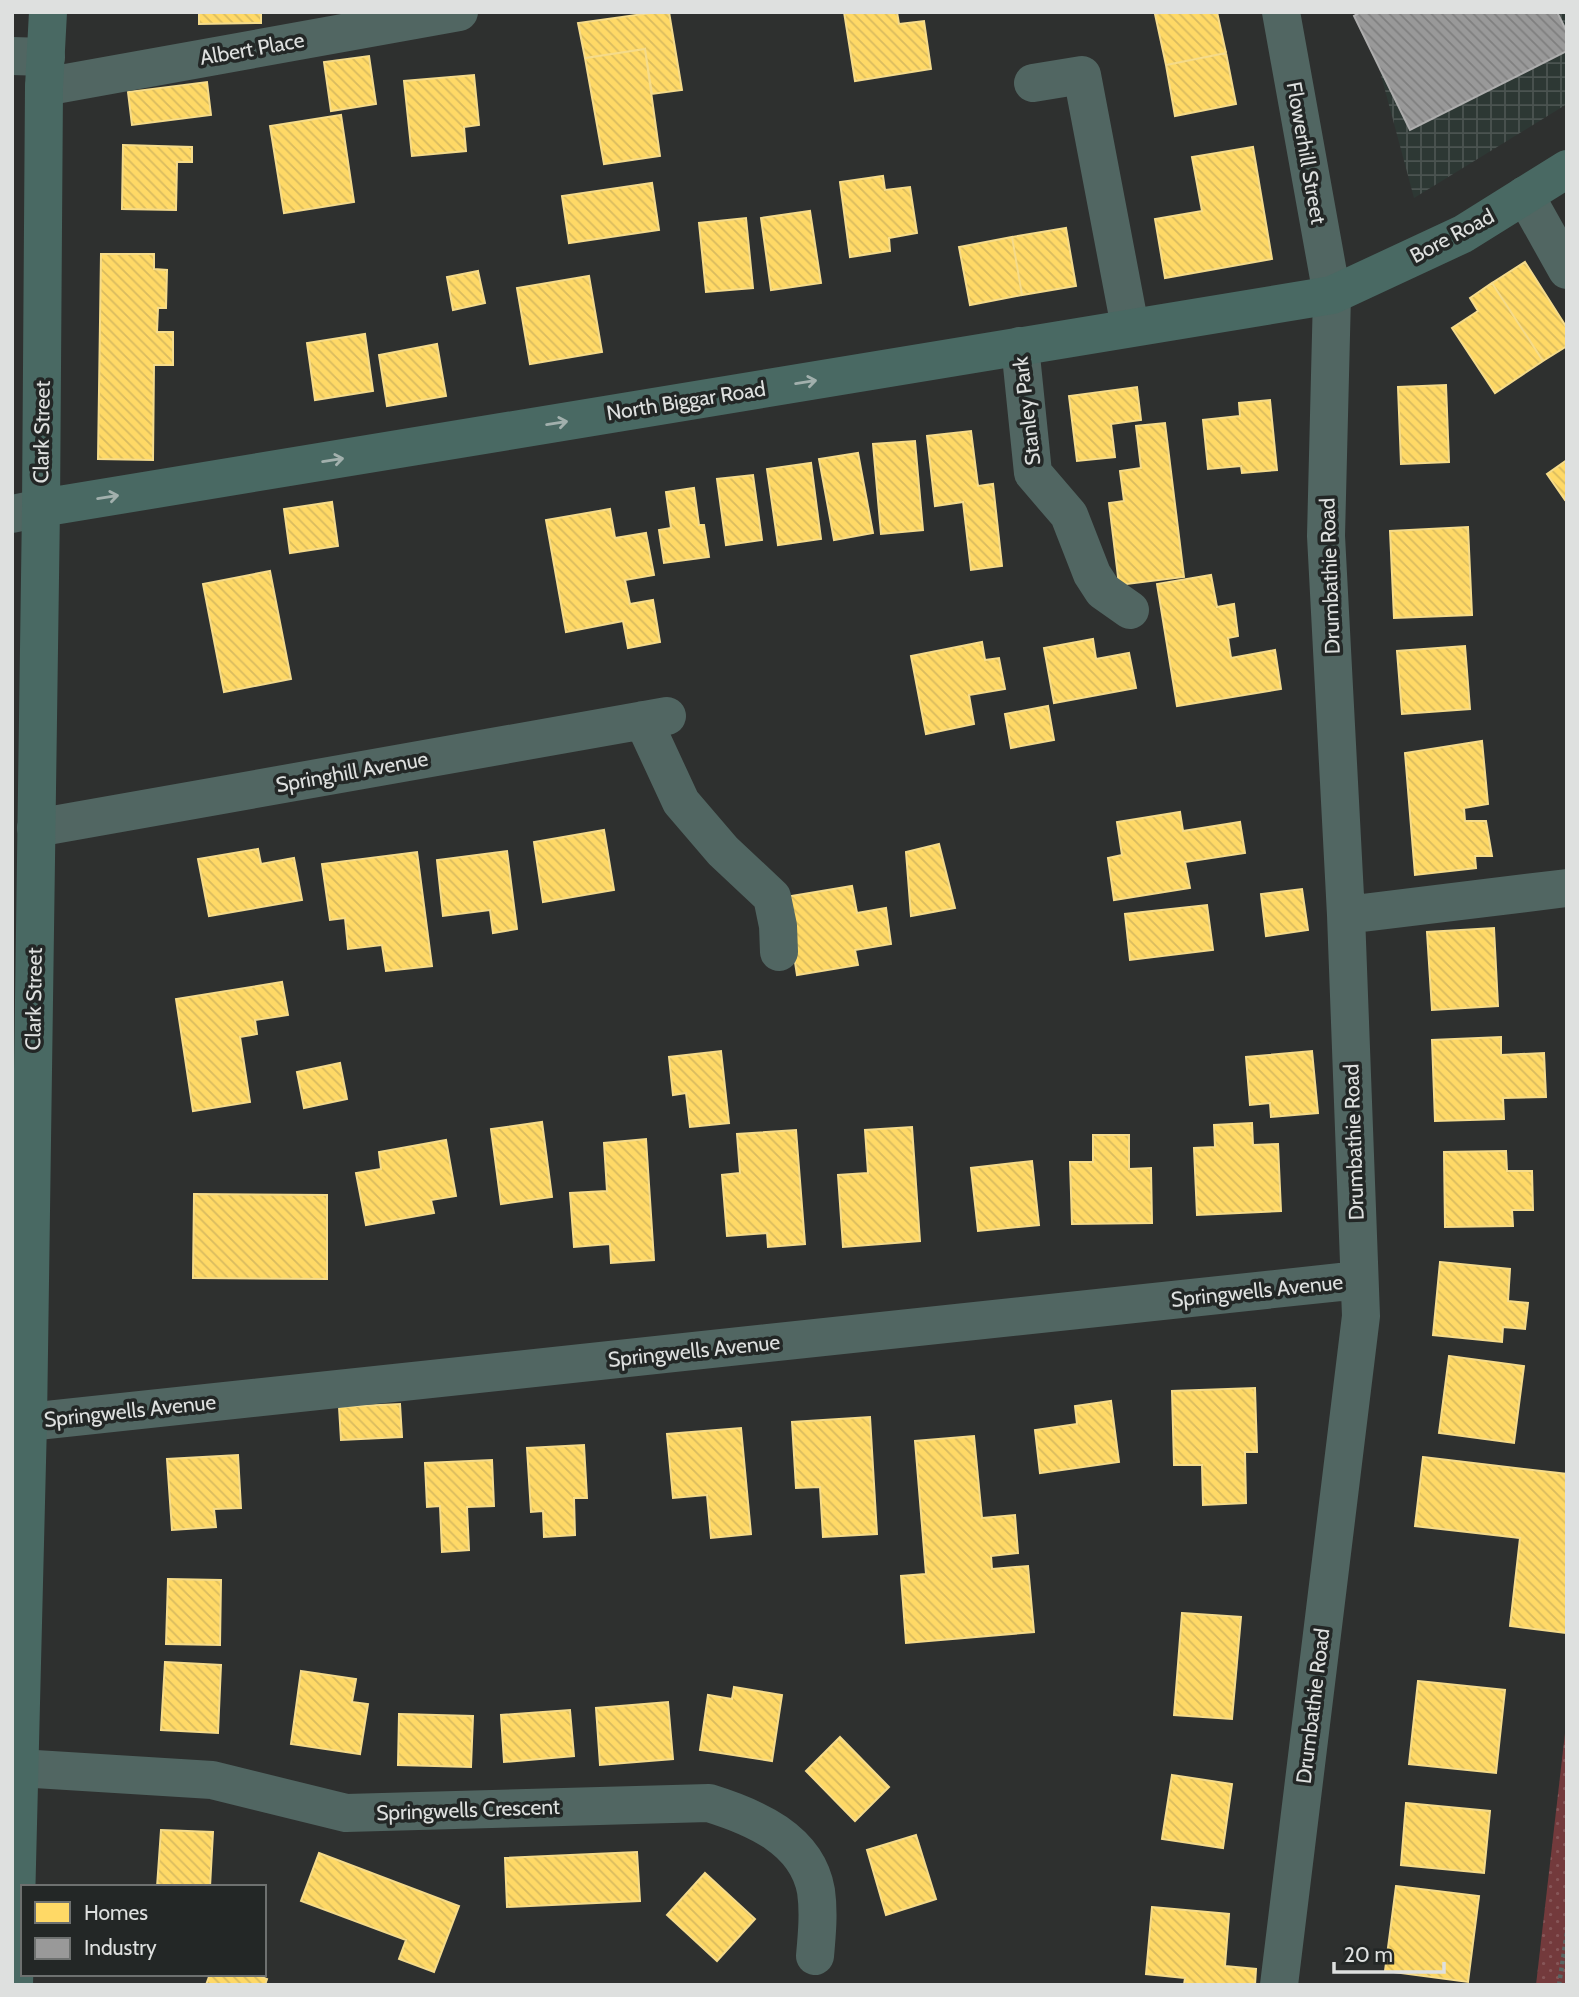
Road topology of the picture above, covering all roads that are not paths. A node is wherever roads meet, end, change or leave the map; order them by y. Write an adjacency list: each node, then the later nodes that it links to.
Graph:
1 (48, 12): 4 (main road, Clark Street)
2 (459, 12): 4 (street, Albert Place)
3 (1281, 12): 9 (street, Flowerhill Street)
4 (34, 66): 12 (main road, Clark Street)
5 (1033, 83): 10 (street)
6 (1567, 169): 7 (main road, Bore Road)
7 (1525, 195): 8 (street); 9 (main road, Bore Road)
8 (1567, 270)
9 (1332, 295): 10 (main road, North Biggar Road); 16 (street, Drumbathie Road)
10 (1130, 327): 11 (main road, North Biggar Road)
11 (1020, 346): 12 (main road, North Biggar Road, one-way to 11); 13 (street, Stanley Park)
12 (27, 511): 14 (main road, Clark Street)
13 (1130, 610)
14 (36, 828): 17 (street, Springhill Avenue); 19 (main road, Clark Street)
15 (1567, 888): 16 (street)
16 (1346, 915): 18 (street, Drumbathie Road)
17 (779, 951)
18 (1359, 1280): 19 (street, Springwells Avenue); 23 (street, Drumbathie Road)
19 (28, 1422): 20 (main road, Clark Street)
20 (19, 1768): 21 (street, Springwells Crescent); 22 (main road, Clark Street)
21 (815, 1956)
22 (14, 1985)
23 (1279, 1985)

